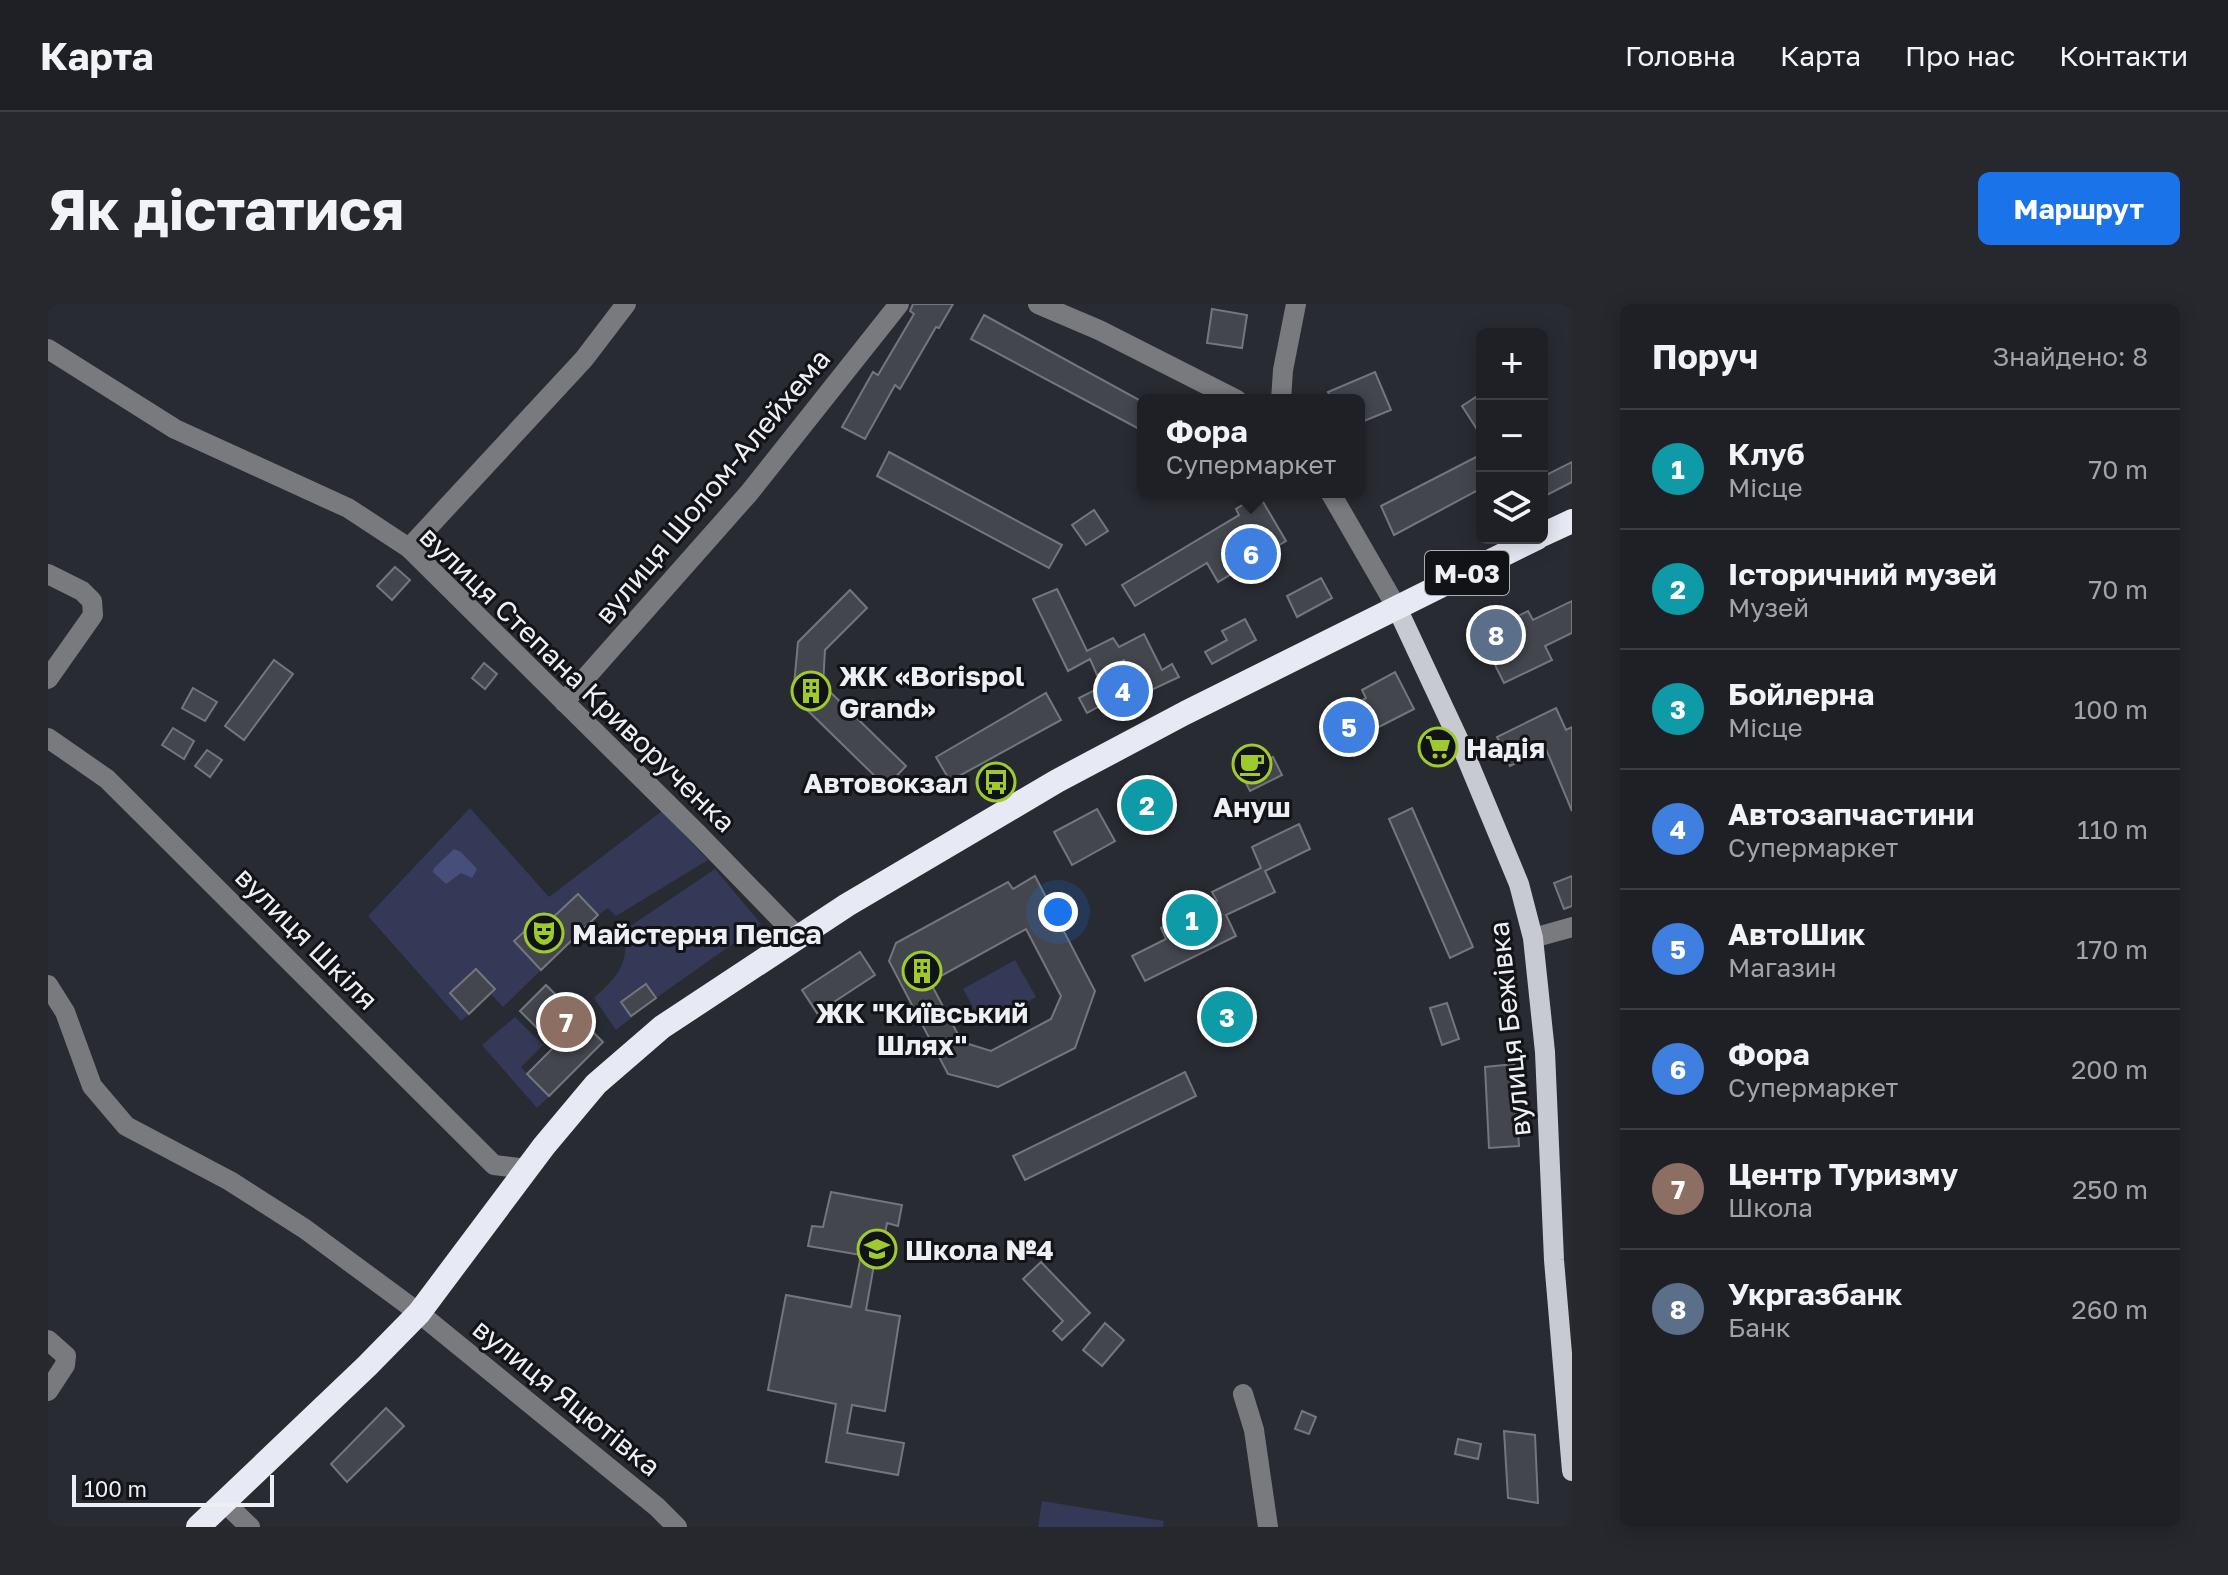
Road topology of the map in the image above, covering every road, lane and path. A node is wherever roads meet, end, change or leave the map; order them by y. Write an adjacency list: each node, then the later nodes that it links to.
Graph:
1 (626, 304): 12 (street)
2 (899, 304): 16 (street, вулиця Шолом-Алейхема)
3 (1038, 304): 6 (street)
4 (1296, 304): 7 (street)
5 (48, 349): 12 (street, вулиця Степана Криворученка)
6 (1225, 394)
7 (1281, 394)
8 (1333, 498): 14 (street)
9 (1572, 521): 10 (highway, М-03)
10 (1548, 533)
11 (1526, 544): 14 (highway, М-03)
12 (409, 548): 16 (street, вулиця Степана Криворученка)
13 (48, 574): 15 (street)
14 (1397, 608): 19 (highway, М-03); 20 (main road, вулиця Бежівка)
15 (48, 679)
16 (564, 702): 19 (street, вулиця Степана Криворученка)
17 (48, 738): 22 (street, вулиця Шкіля)
18 (1572, 927): 20 (street)
19 (797, 936): 22 (highway, М-03)
20 (1533, 938): 27 (main road, вулиця Бежівка)
21 (48, 985): 23 (street, вулиця Яцютівка)
22 (527, 1169): 23 (highway, М-03)
23 (419, 1313): 28 (highway, М-03); 31 (street, вулиця Яцютівка)
24 (48, 1340): 25 (street)
25 (48, 1391)
26 (1243, 1394): 32 (street)
27 (1572, 1471)
28 (224, 1502): 29 (highway, М-03); 30 (street)
29 (198, 1527)
30 (250, 1527)
31 (677, 1527)
32 (1268, 1527)

